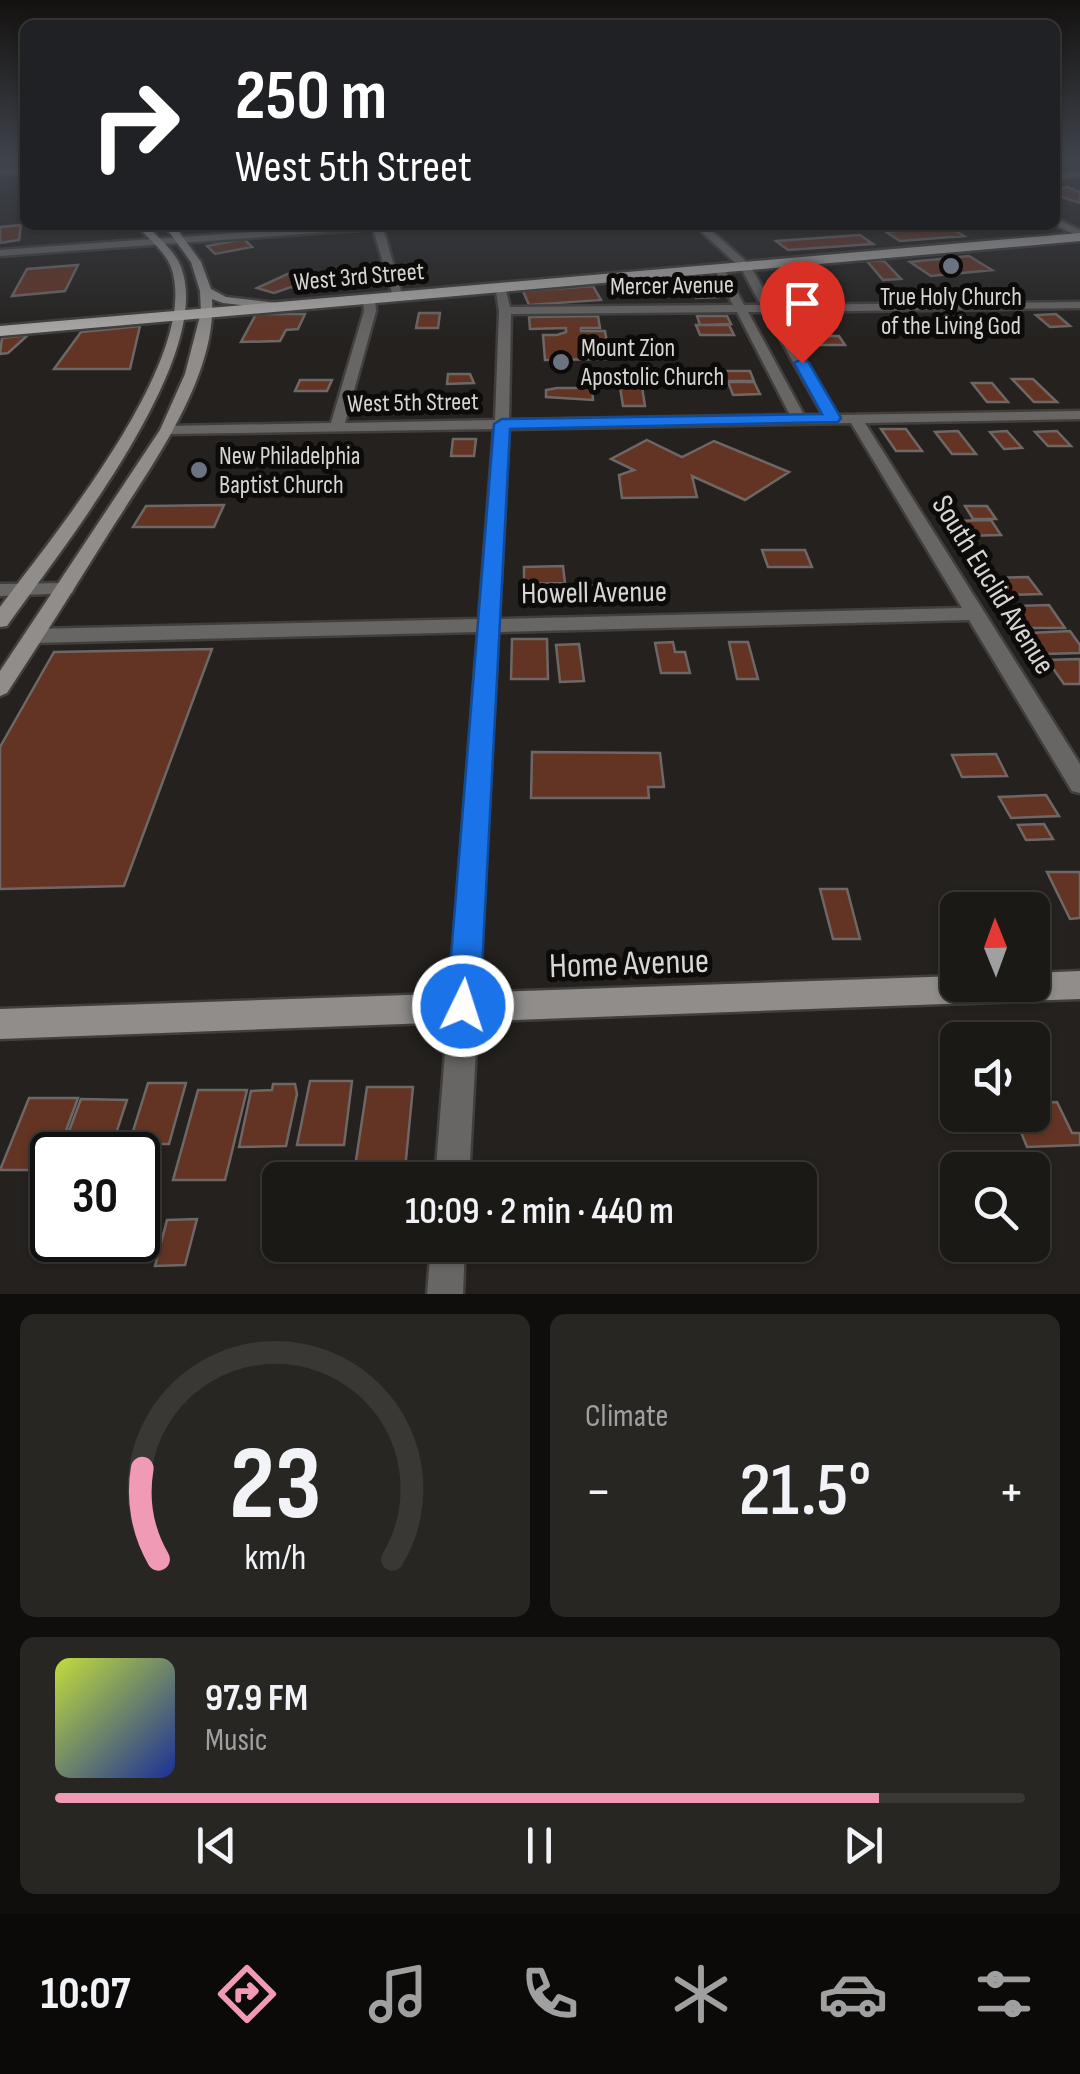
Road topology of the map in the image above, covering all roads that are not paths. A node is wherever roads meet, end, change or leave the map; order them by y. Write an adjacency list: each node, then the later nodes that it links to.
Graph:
1 (146, 230): 8 (main road)
2 (173, 230): 7 (main road)
3 (312, 230): 7 (street)
4 (379, 230): 14 (street)
5 (705, 230): 10 (street)
6 (1079, 237): 10 (main road, West 3rd Street)
7 (182, 240): 8 (street); 13 (main road)
8 (154, 242): 9 (street); 22 (main road)
9 (0, 253)
10 (745, 266): 11 (main road, West 3rd Street); 19 (street)
11 (719, 268): 12 (main road, West 3rd Street); 18 (street)
12 (499, 287): 14 (main road, West 3rd Street); 20 (street)
13 (206, 291): 17 (main road); 21 (main road)
14 (399, 296): 15 (main road, West 3rd Street)
15 (370, 299): 17 (main road, West 3rd Street); 29 (street)
16 (1080, 305): 19 (street, Mercer Avenue)
17 (284, 306): 21 (main road, West 3rd Street)
18 (740, 308): 19 (street, Mercer Avenue); 20 (street, Mercer Avenue); 27 (street)
19 (770, 308): 25 (street)
20 (505, 310): 28 (street)
21 (207, 312): 22 (main road, West 3rd Street); 30 (main road)
22 (179, 315): 23 (main road, West 3rd Street); 33 (main road)
23 (0, 331)
24 (1080, 415): 26 (street, West 5th Street)
25 (832, 418): 26 (street, West 5th Street); 27 (street, West 5th Street)
26 (855, 418): 34 (street, South Euclid Avenue)
27 (798, 419): 28 (street, West 5th Street)
28 (502, 424): 29 (street, West 5th Street); 36 (street)
29 (337, 427): 30 (street, West 5th Street)
30 (167, 430): 31 (main road)
31 (65, 589): 33 (street); 37 (main road)
32 (0, 590): 33 (street)
33 (22, 590): 35 (main road)
34 (976, 614): 36 (street, Howell Avenue); 39 (street, South Euclid Avenue)
35 (0, 621)
36 (489, 626): 37 (street, Howell Avenue); 41 (street)
37 (33, 636): 38 (main road)
38 (0, 688)
39 (1080, 784)
40 (1080, 985): 41 (main road, Home Avenue)
41 (463, 1006): 42 (main road, Home Avenue); 43 (street)
42 (0, 1024)
43 (453, 1162)
44 (447, 1262): 45 (street)
45 (445, 1294)

